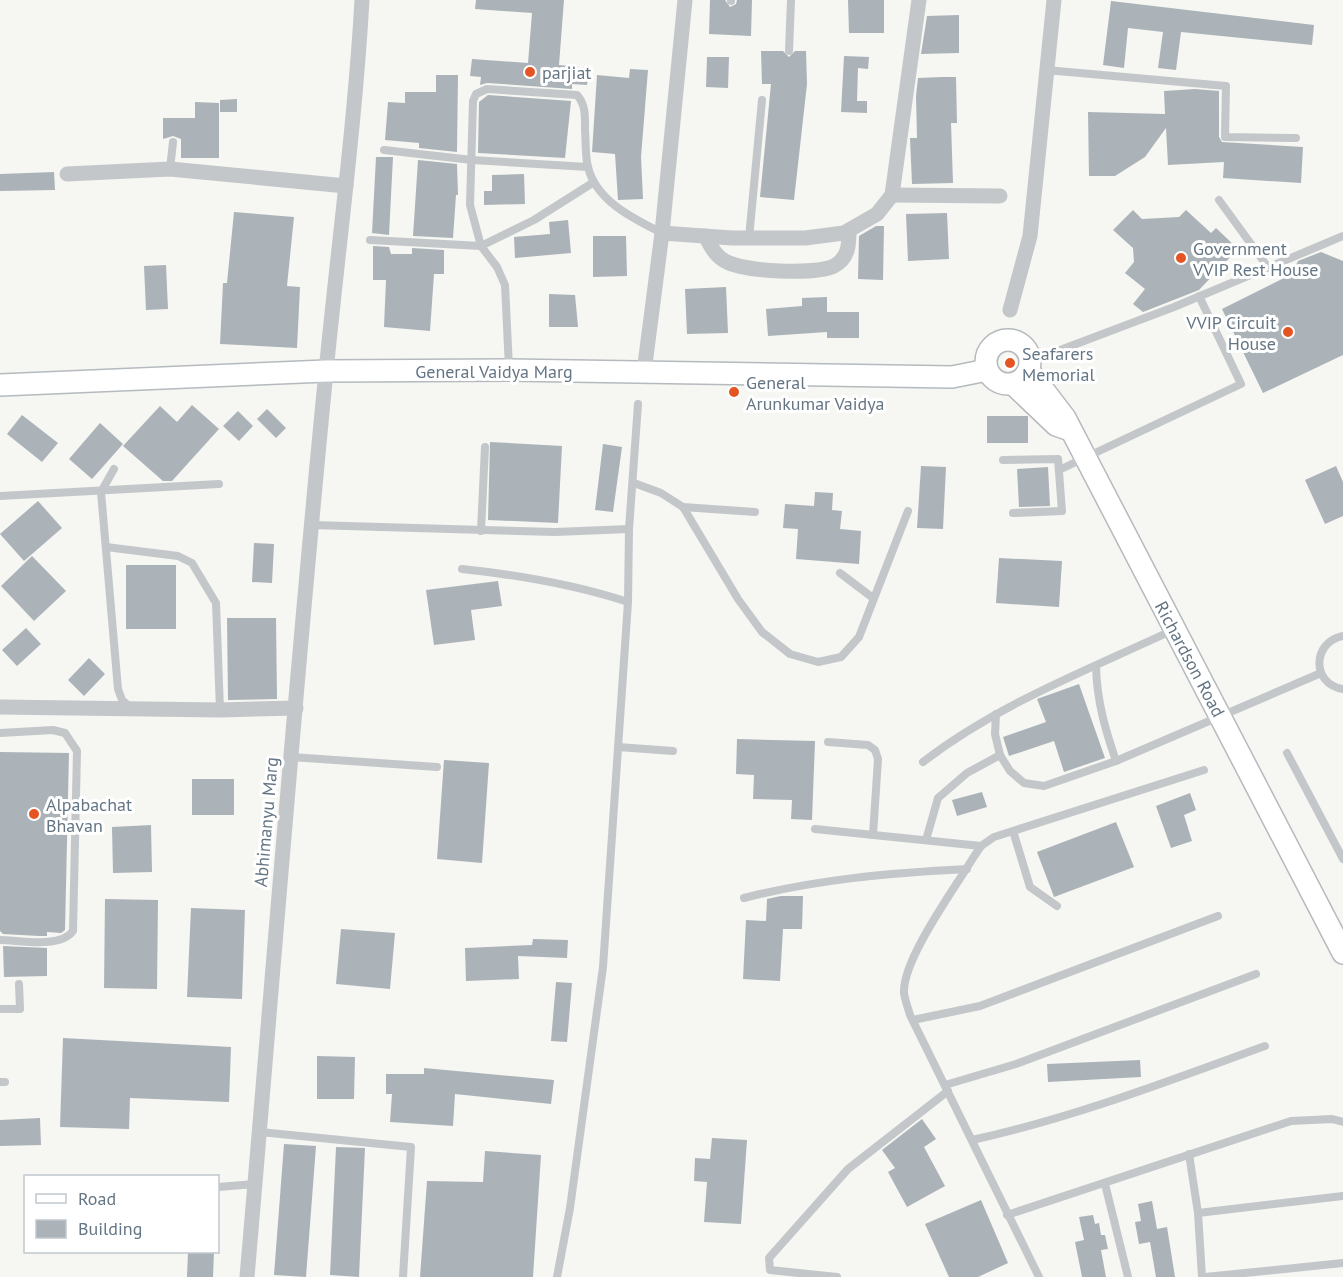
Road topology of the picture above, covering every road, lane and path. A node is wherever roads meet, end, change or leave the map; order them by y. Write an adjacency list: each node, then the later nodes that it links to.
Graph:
1 (362, 0): 17 (street, Abhimanyu Marg)
2 (685, 0): 22 (street)
3 (791, 0): 6 (lane)
4 (920, 0): 18 (street)
5 (1054, 0): 7 (street)
6 (789, 51)
7 (1046, 70): 9 (lane); 30 (street)
8 (762, 100): 25 (lane)
9 (1296, 138)
10 (173, 142): 14 (lane)
11 (384, 150): 12 (lane)
12 (472, 160): 13 (lane); 13 (lane); 27 (lane)
13 (588, 167): 16 (lane)
14 (170, 169): 15 (street); 17 (street)
15 (67, 174)
16 (594, 182): 22 (lane); 27 (lane)
17 (346, 186): 33 (street, Abhimanyu Marg)
18 (892, 195): 19 (street); 21 (street)
19 (1000, 196)
20 (1220, 200): 28 (lane)
21 (849, 230): 24 (street); 25 (street)
22 (662, 233): 24 (street); 34 (street)
23 (1343, 236): 28 (lane)
24 (705, 237): 25 (street)
25 (749, 238)
26 (370, 240): 27 (lane)
27 (481, 246): 31 (lane)
28 (1267, 266): 29 (lane)
29 (1199, 296): 35 (lane); 39 (lane)
30 (1010, 310)
31 (509, 370): 33 (street, General Vaidya Marg); 34 (street, General Vaidya Marg)
32 (987, 370): 34 (street, General Vaidya Marg); 35 (street); 35 (street)
33 (326, 371): 36 (street, General Vaidya Marg); 51 (street, Abhimanyu Marg)
34 (644, 372)
35 (1024, 372): 39 (street, Richardson Road)
36 (0, 385)
37 (638, 404): 43 (lane)
38 (485, 447): 53 (lane)
39 (1085, 458): 42 (lane); 59 (street, Richardson Road)
40 (1003, 460): 42 (lane)
41 (114, 469): 45 (lane)
42 (1059, 470): 50 (lane)
43 (634, 483): 47 (lane); 52 (lane)
44 (219, 484): 45 (lane)
45 (101, 492): 46 (lane); 54 (lane)
46 (0, 496)
47 (683, 507): 49 (lane); 57 (lane)
48 (908, 511): 57 (lane)
49 (755, 512)
50 (1013, 513)
51 (312, 525): 53 (lane); 65 (street, Abhimanyu Marg)
52 (629, 529): 53 (lane); 58 (lane)
53 (481, 531)
54 (106, 547): 66 (lane); 67 (lane)
55 (462, 569): 58 (lane)
56 (840, 573): 57 (lane)
57 (873, 598)
58 (628, 602): 72 (lane)
59 (1175, 629): 61 (lane); 69 (street, Richardson Road)
60 (1343, 636): 62 (lane)
61 (1096, 667): 68 (lane); 77 (lane)
62 (1321, 673): 63 (lane); 69 (lane)
63 (1343, 689)
64 (0, 707): 66 (street)
65 (296, 708): 67 (street); 76 (street, Abhimanyu Marg)
66 (132, 710): 67 (street)
67 (220, 710)
68 (996, 714): 75 (lane); 78 (lane)
69 (1219, 715): 77 (lane); 92 (street, Richardson Road)
70 (0, 734): 91 (lane)
71 (828, 742): 83 (lane)
72 (618, 747): 73 (lane); 112 (lane)
73 (673, 751)
74 (1287, 753): 86 (lane)
75 (1000, 755): 77 (lane); 84 (lane)
76 (291, 757): 79 (lane); 100 (street, Abhimanyu Marg)
77 (1116, 761)
78 (923, 762)
79 (437, 767)
80 (1204, 770): 82 (lane)
81 (815, 829): 83 (lane)
82 (1013, 831): 85 (lane); 89 (lane)
83 (873, 835): 84 (lane)
84 (926, 840): 85 (lane)
85 (981, 846): 87 (lane)
86 (1343, 859)
87 (967, 869): 88 (lane); 96 (lane)
88 (744, 898)
89 (1057, 906)
90 (1218, 916): 96 (lane)
91 (0, 940)
92 (1343, 953)
93 (1256, 974): 98 (lane)
94 (19, 984): 95 (lane)
95 (0, 1009)
96 (913, 1020): 98 (lane)
97 (1265, 1047): 101 (lane)
98 (947, 1088): 101 (lane); 113 (lane)
99 (1343, 1122): 102 (lane)
100 (260, 1132): 103 (street, Abhimanyu Marg); 111 (lane)
101 (972, 1140): 108 (lane)
102 (1189, 1154): 104 (lane); 107 (lane)
103 (255, 1184): 105 (lane); 110 (street, Abhimanyu Marg)
104 (1105, 1184): 108 (lane); 115 (lane)
105 (219, 1187)
106 (1343, 1196): 107 (lane)
107 (1198, 1213): 116 (lane)
108 (1007, 1215): 114 (lane)
109 (1343, 1263): 116 (lane)
110 (247, 1277)
111 (403, 1277)
112 (556, 1277)
113 (837, 1277)
114 (1039, 1277)
115 (1128, 1277)
116 (1204, 1277)

